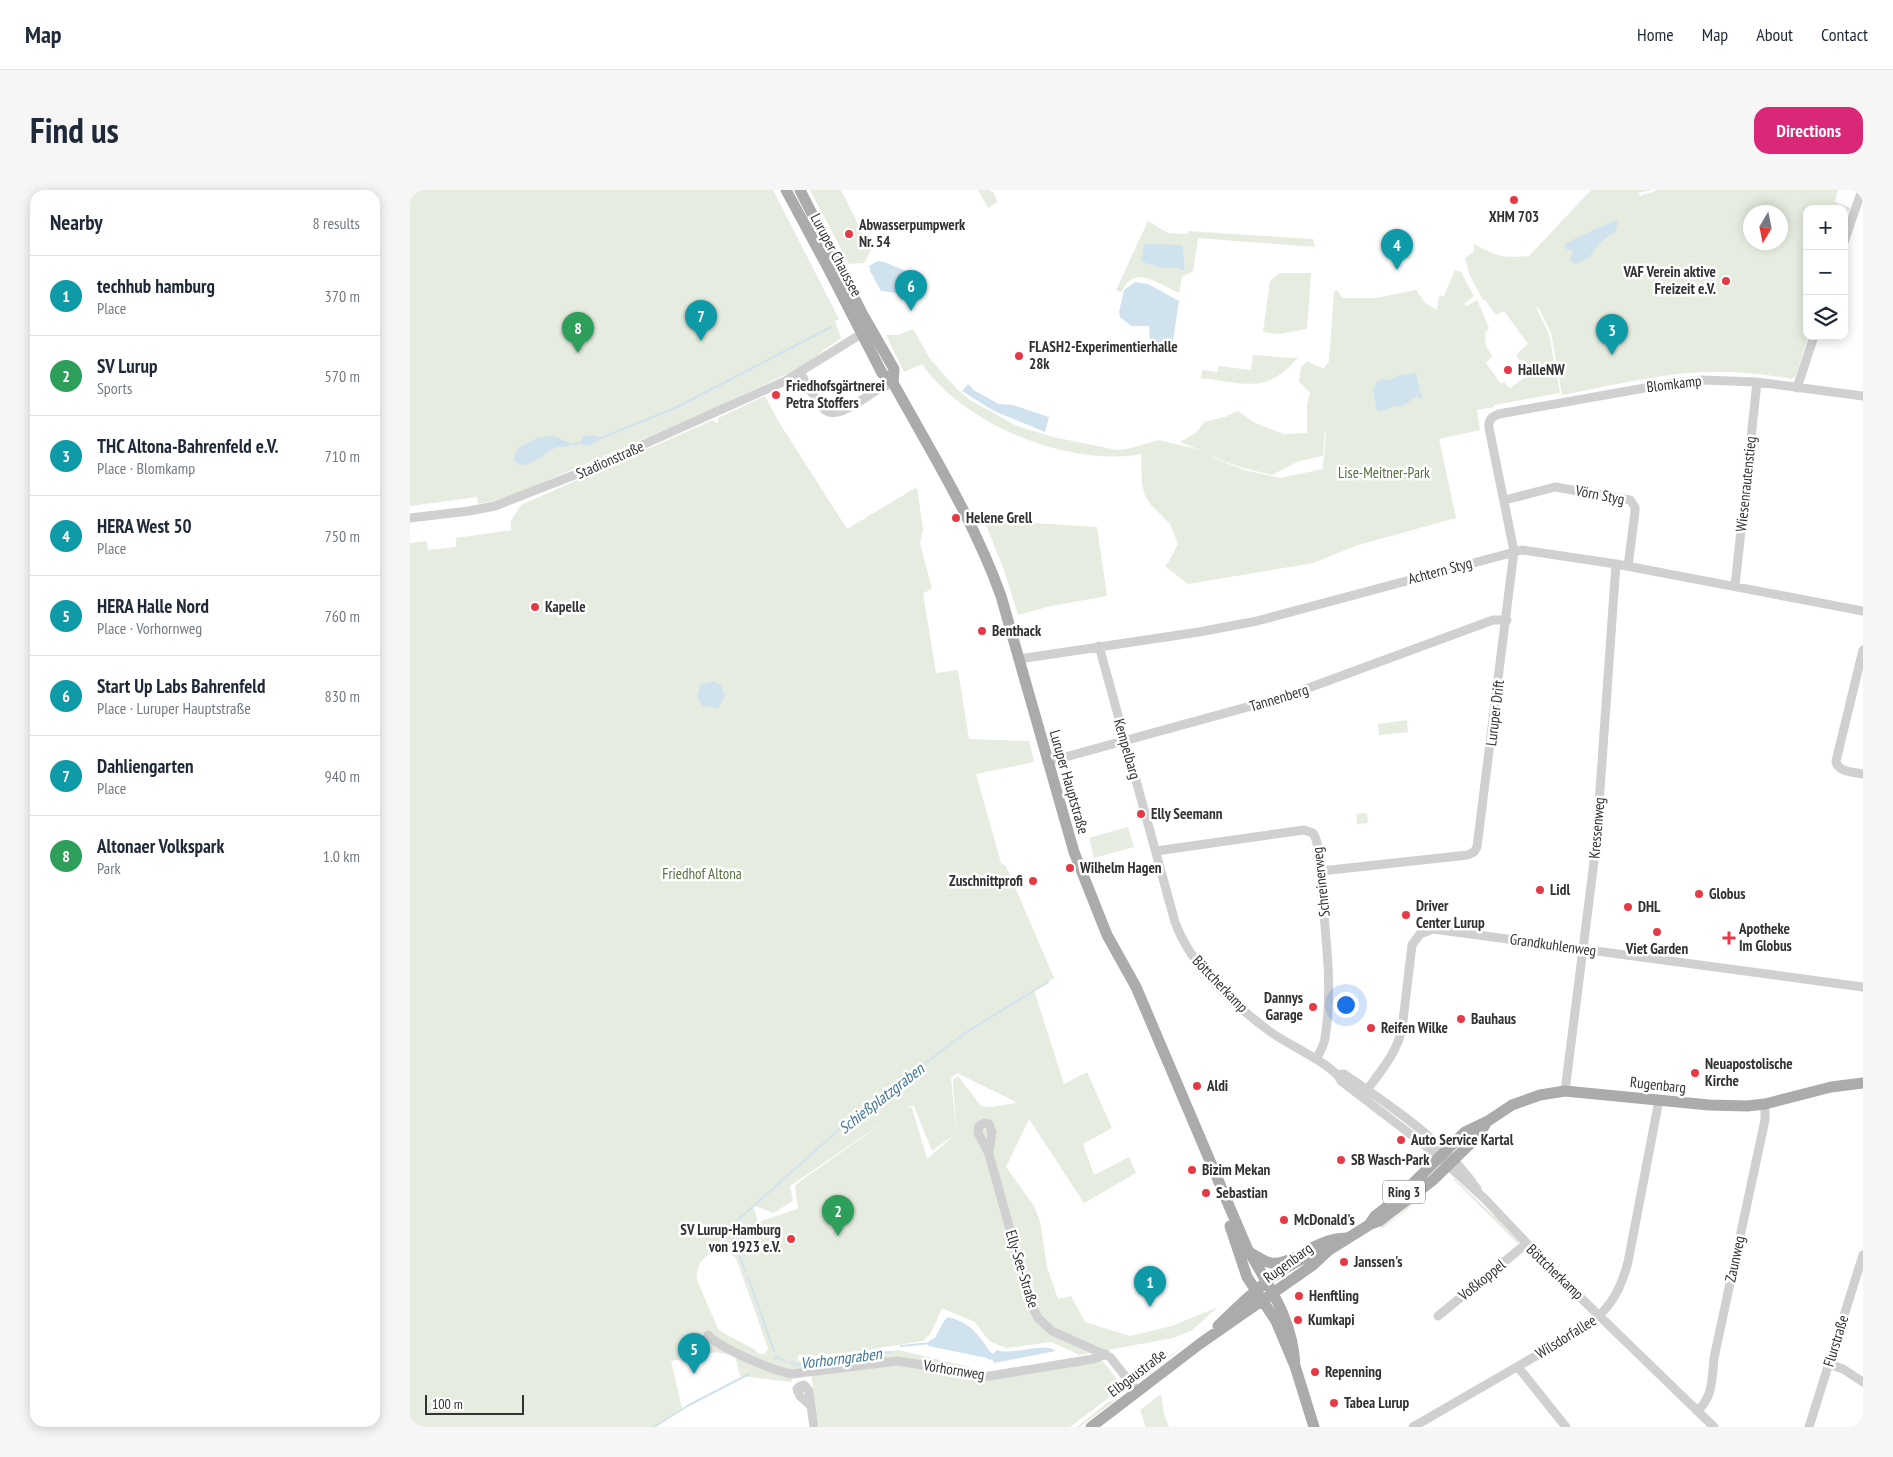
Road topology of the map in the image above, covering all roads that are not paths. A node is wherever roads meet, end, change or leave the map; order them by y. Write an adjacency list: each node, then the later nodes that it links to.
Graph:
1 (786, 190): 5 (main road, Luruper Chaussee)
2 (800, 190): 5 (main road, Luruper Chaussee)
3 (1862, 190): 4 (street)
4 (1848, 230)
5 (866, 331): 7 (street, Stadionstraße); 9 (main road, Luruper Hauptstraße)
6 (1813, 340): 10 (street)
7 (800, 372): 9 (street); 14 (street, Stadionstraße)
8 (1757, 382): 10 (street, Blomkamp); 12 (street, Blomkamp); 18 (street, Wiesenrautenstieg)
9 (894, 383): 23 (main road, Luruper Hauptstraße)
10 (1797, 388): 11 (street, Blomkamp)
11 (1863, 396)
12 (1489, 420): 13 (street, Luruper Drift)
13 (1505, 500): 15 (street, Luruper Drift); 17 (street, Vörn Styg)
14 (410, 518)
15 (1514, 551): 16 (street, Achtern Styg); 20 (street, Luruper Drift); 21 (street, Achtern Styg)
16 (1616, 564): 17 (street, Achtern Styg); 29 (street, Kressenweg)
17 (1628, 566): 18 (street, Achtern Styg)
18 (1735, 586): 19 (street, Achtern Styg)
19 (1863, 611)
20 (1506, 620): 24 (street, Tannenberg); 28 (street, Luruper Drift)
21 (1099, 646): 23 (street, Achtern Styg); 24 (street, Kempelbarg)
22 (1863, 650): 26 (street)
23 (1019, 659): 25 (main road, Luruper Hauptstraße)
24 (1125, 741): 25 (street, Tannenberg); 27 (street, Kempelbarg)
25 (1047, 762): 41 (main road, Luruper Hauptstraße)
26 (1863, 774)
27 (1156, 850): 28 (street, Schreinerweg); 31 (street, Böttcherkamp)
28 (1321, 871): 31 (street, Schreinerweg)
29 (1583, 949): 30 (street, Grandkuhlenweg); 35 (street, Kressenweg); 36 (street, Grandkuhlenweg)
30 (1863, 986)
31 (1316, 1059): 36 (street, Böttcherkamp)
32 (1863, 1074): 34 (main road, Rugenbarg / Ring 3)
33 (1863, 1083): 34 (main road, Rugenbarg / Ring 3)
34 (1831, 1087): 38 (main road, Rugenbarg / Ring 3)
35 (1565, 1091): 37 (main road, Rugenbarg / Ring 3); 40 (main road, Rugenbarg / Ring 3)
36 (1365, 1094): 40 (street, Böttcherkamp)
37 (1659, 1100): 38 (main road, Rugenbarg / Ring 3); 50 (street, Wilsdorfallee)
38 (1765, 1104): 60 (street, Zaunweg)
39 (989, 1154): 53 (street, Elly-See-Straße)
40 (1446, 1159): 42 (main road, Rugenbarg / Ring 3); 43 (street, Böttcherkamp)
41 (1222, 1190): 45 (main road, Luruper Hauptstraße); 47 (main road, Luruper Hauptstraße)
42 (1348, 1238): 44 (main road, Rugenbarg / Ring 3); 45 (main road)
43 (1526, 1244): 49 (street, Voßkoppel); 50 (street, Böttcherkamp)
44 (1329, 1250): 47 (main road, Rugenbarg / Ring 3); 48 (main road, Rugenbarg / Ring 3)
45 (1249, 1252): 47 (main road, Luruper Hauptstraße)
46 (1863, 1255): 54 (street, Flurstraße)
47 (1257, 1286): 48 (main road, Luruper Hauptstraße); 48 (main road); 52 (main road, Elbgaustraße / Ring 3)
48 (1270, 1296): 52 (main road, Elbgaustraße / Ring 3); 55 (main road, Luruper Hauptstraße); 55 (main road, Luruper Hauptstraße)
49 (1438, 1316)
50 (1600, 1316): 56 (street, Wilsdorfallee); 60 (street, Böttcherkamp)
51 (708, 1335): 57 (street, Vorhornweg)
52 (1201, 1343): 59 (main road, Elbgaustraße / Ring 3)
53 (1106, 1354): 57 (street, Vorhornweg); 59 (street, Elly-See-Straße)
54 (1829, 1364): 58 (street); 67 (street, Flurstraße)
55 (1295, 1366): 63 (main road, Luruper Hauptstraße)
56 (1518, 1367): 64 (street, Wilsdorfallee); 65 (street)
57 (801, 1374): 61 (street)
58 (1863, 1382)
59 (1137, 1391): 62 (main road, Elbgaustraße / Ring 3)
60 (1698, 1411): 66 (street, Böttcherkamp)
61 (814, 1427)
62 (1091, 1427)
63 (1314, 1427)
64 (1414, 1427)
65 (1566, 1427)
66 (1714, 1427)
67 (1810, 1427)

